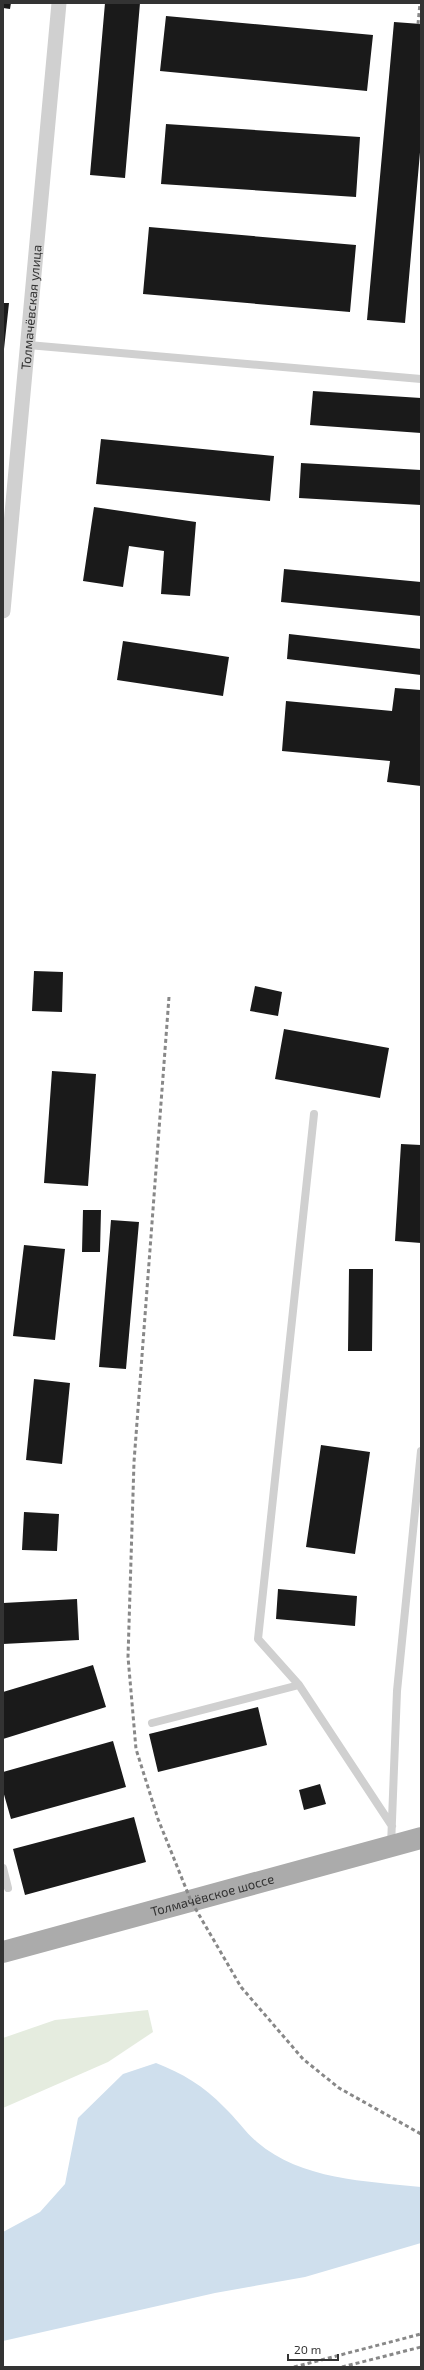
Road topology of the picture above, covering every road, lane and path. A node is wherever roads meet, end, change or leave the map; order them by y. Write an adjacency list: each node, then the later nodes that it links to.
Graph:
1 (59, 3): 2 (street, Толмачёвская улица)
2 (28, 345): 3 (lane); 4 (street, Толмачёвская улица)
3 (421, 380)
4 (3, 611)
5 (314, 1114): 7 (lane)
6 (421, 1451): 9 (lane)
7 (299, 1685): 8 (lane); 9 (lane)
8 (152, 1723)
9 (391, 1836): 10 (main road, Толмачёвское шоссе); 13 (main road, Толмачёвское шоссе)
10 (421, 1838)
11 (3, 1868): 12 (lane)
12 (8, 1888)
13 (3, 1952)

